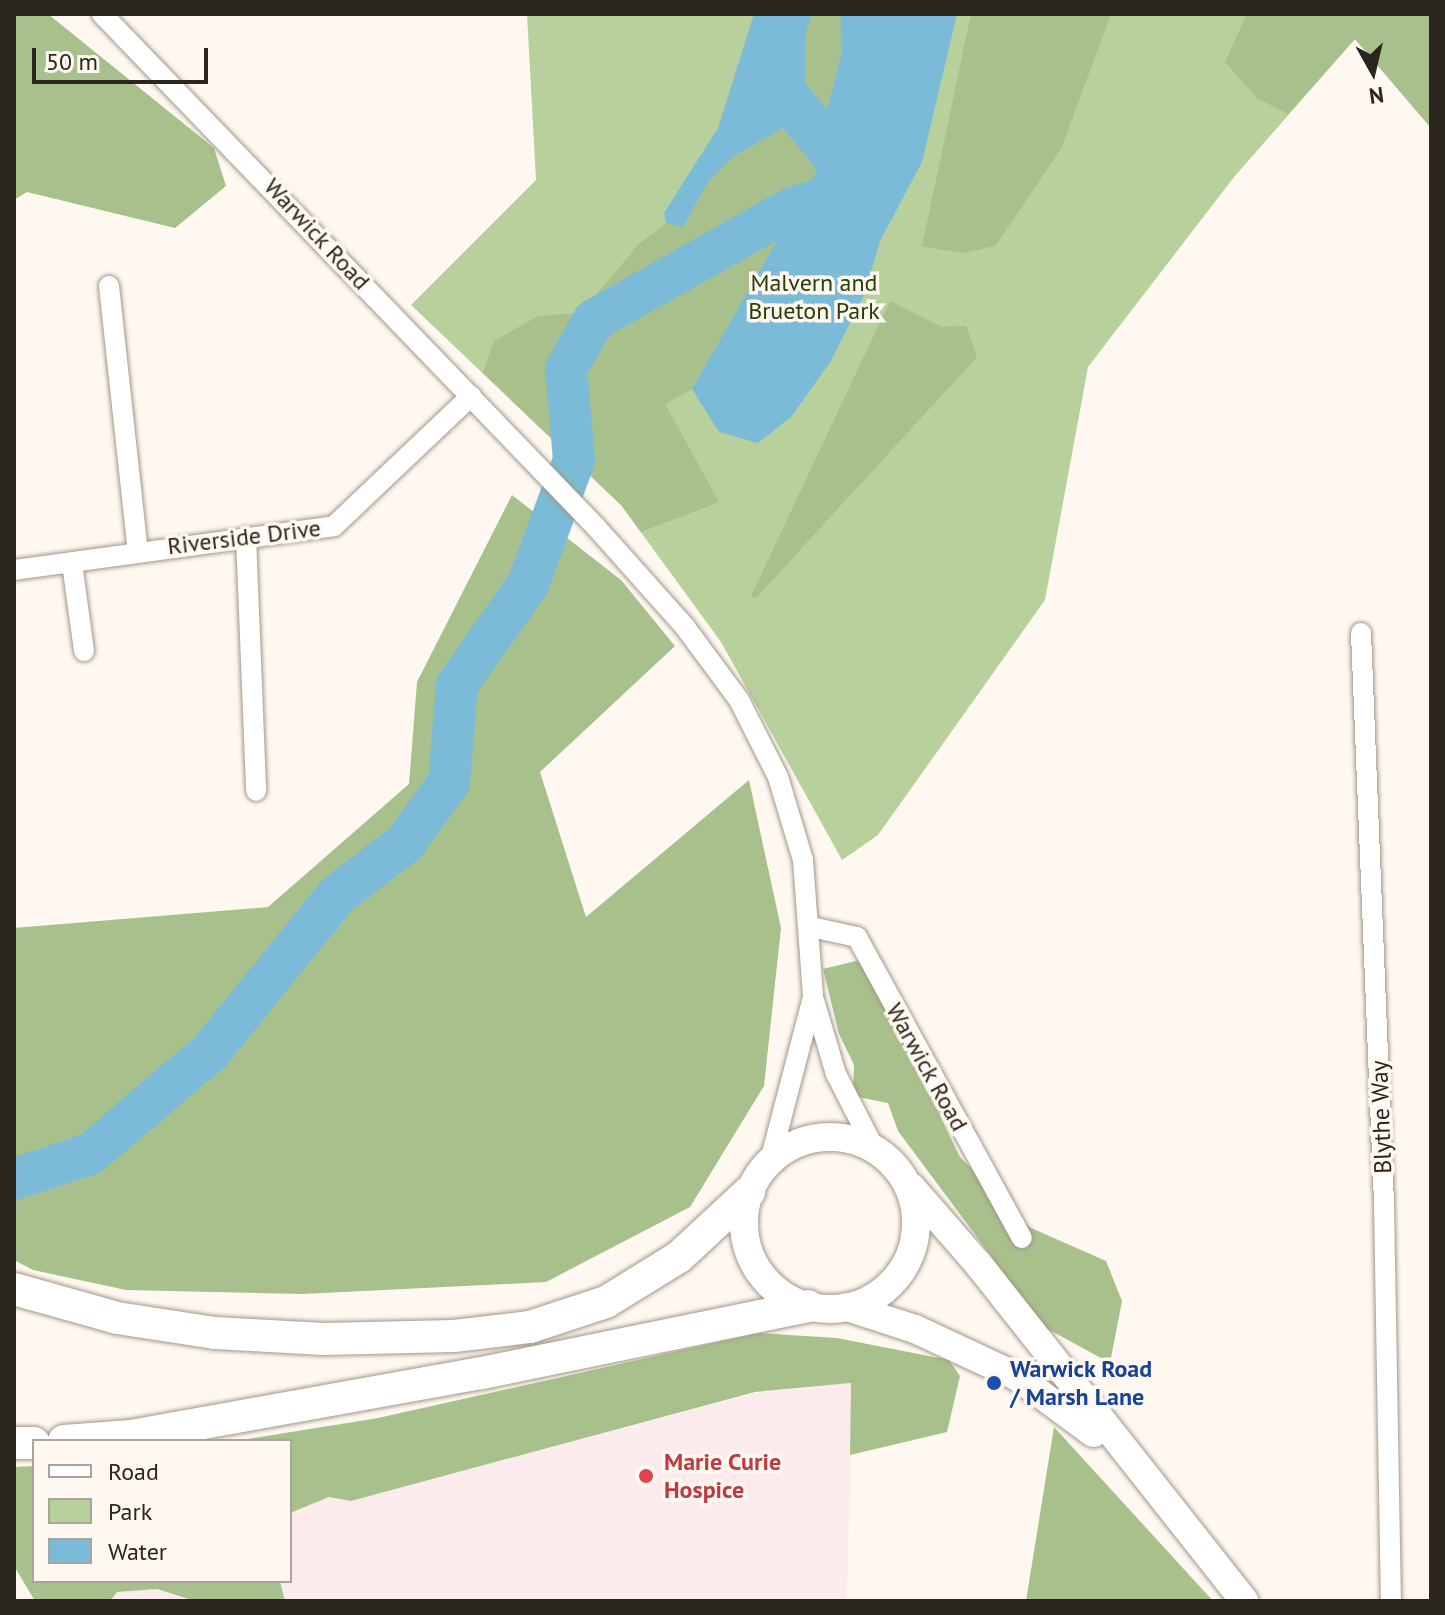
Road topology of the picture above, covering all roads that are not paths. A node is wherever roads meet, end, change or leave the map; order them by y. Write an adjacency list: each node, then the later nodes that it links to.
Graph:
1 (102, 14): 3 (street, Warwick Road)
2 (109, 286): 5 (street)
3 (471, 396): 4 (street, Riverside Drive); 11 (street, Warwick Road)
4 (246, 537): 5 (street, Riverside Drive); 10 (street)
5 (138, 551): 6 (street, Riverside Drive)
6 (72, 563): 7 (street, Riverside Drive); 9 (street)
7 (14, 570)
8 (1361, 633): 24 (street, Blythe Way)
9 (84, 651)
10 (256, 791)
11 (811, 927): 12 (street); 17 (street, Warwick Road)
12 (813, 997): 13 (street); 14 (street)
13 (875, 1150): 14 (main road); 15 (main road)
14 (770, 1161): 16 (main road)
15 (905, 1181): 20 (main road); 22 (main road)
16 (749, 1192): 18 (highway); 19 (main road)
17 (1022, 1238)
18 (14, 1289)
19 (808, 1306): 20 (main road); 21 (highway)
20 (847, 1307): 22 (main road)
21 (91, 1439)
22 (1128, 1461): 23 (main road)
23 (1244, 1601)
24 (1391, 1601)

